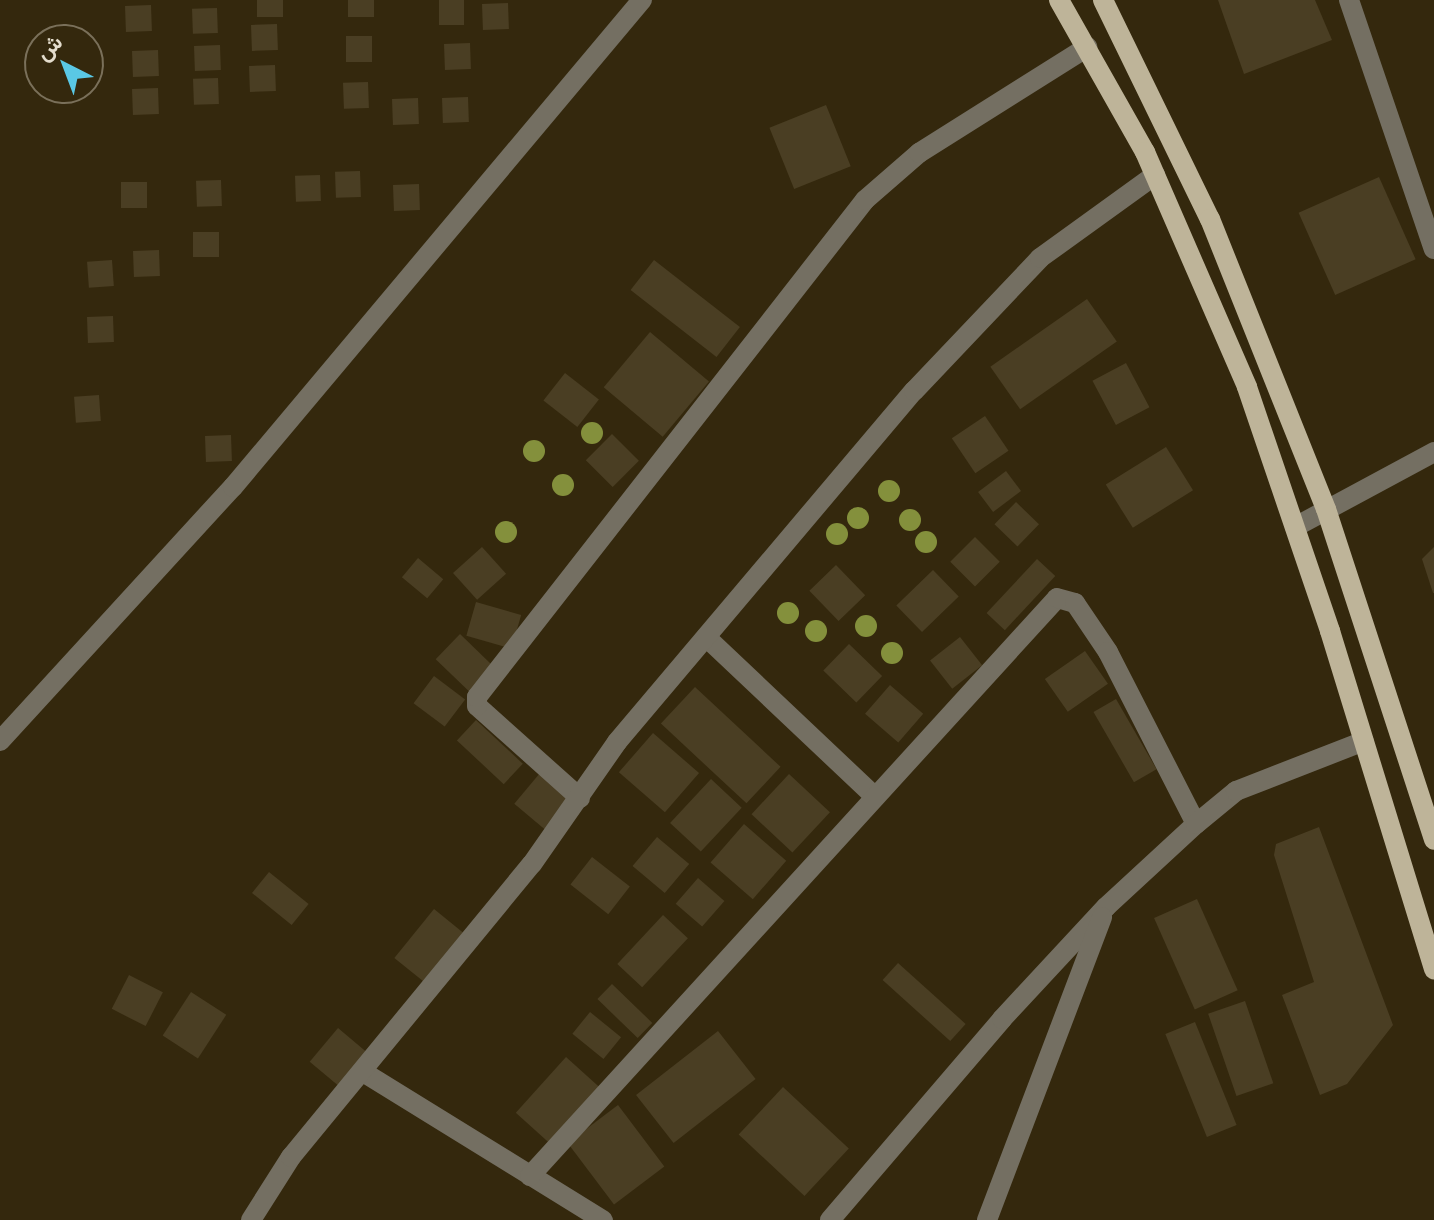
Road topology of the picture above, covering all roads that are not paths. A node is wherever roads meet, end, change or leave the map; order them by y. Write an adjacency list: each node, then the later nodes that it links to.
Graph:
1 (642, 0): 12 (street)
2 (1059, 0): 5 (main road)
3 (1103, 0): 9 (main road)
4 (1349, 0): 7 (street)
5 (1087, 47): 6 (main road); 15 (street)
6 (1155, 175): 10 (main road); 11 (street)
7 (1433, 242)
8 (1434, 452): 9 (street)
9 (1326, 509): 10 (street); 17 (main road)
10 (1295, 527): 13 (main road)
11 (706, 637): 14 (street); 15 (street)
12 (0, 741)
13 (1364, 741): 16 (street); 19 (main road)
14 (873, 795): 16 (street); 21 (street)
15 (580, 798): 20 (street)
16 (1196, 824): 18 (street)
17 (1434, 840)
18 (1106, 907): 24 (street); 25 (street)
19 (1434, 969)
20 (363, 1072): 21 (street); 22 (street)
21 (530, 1176): 23 (street)
22 (251, 1220)
23 (603, 1220)
24 (830, 1220)
25 (987, 1220)

